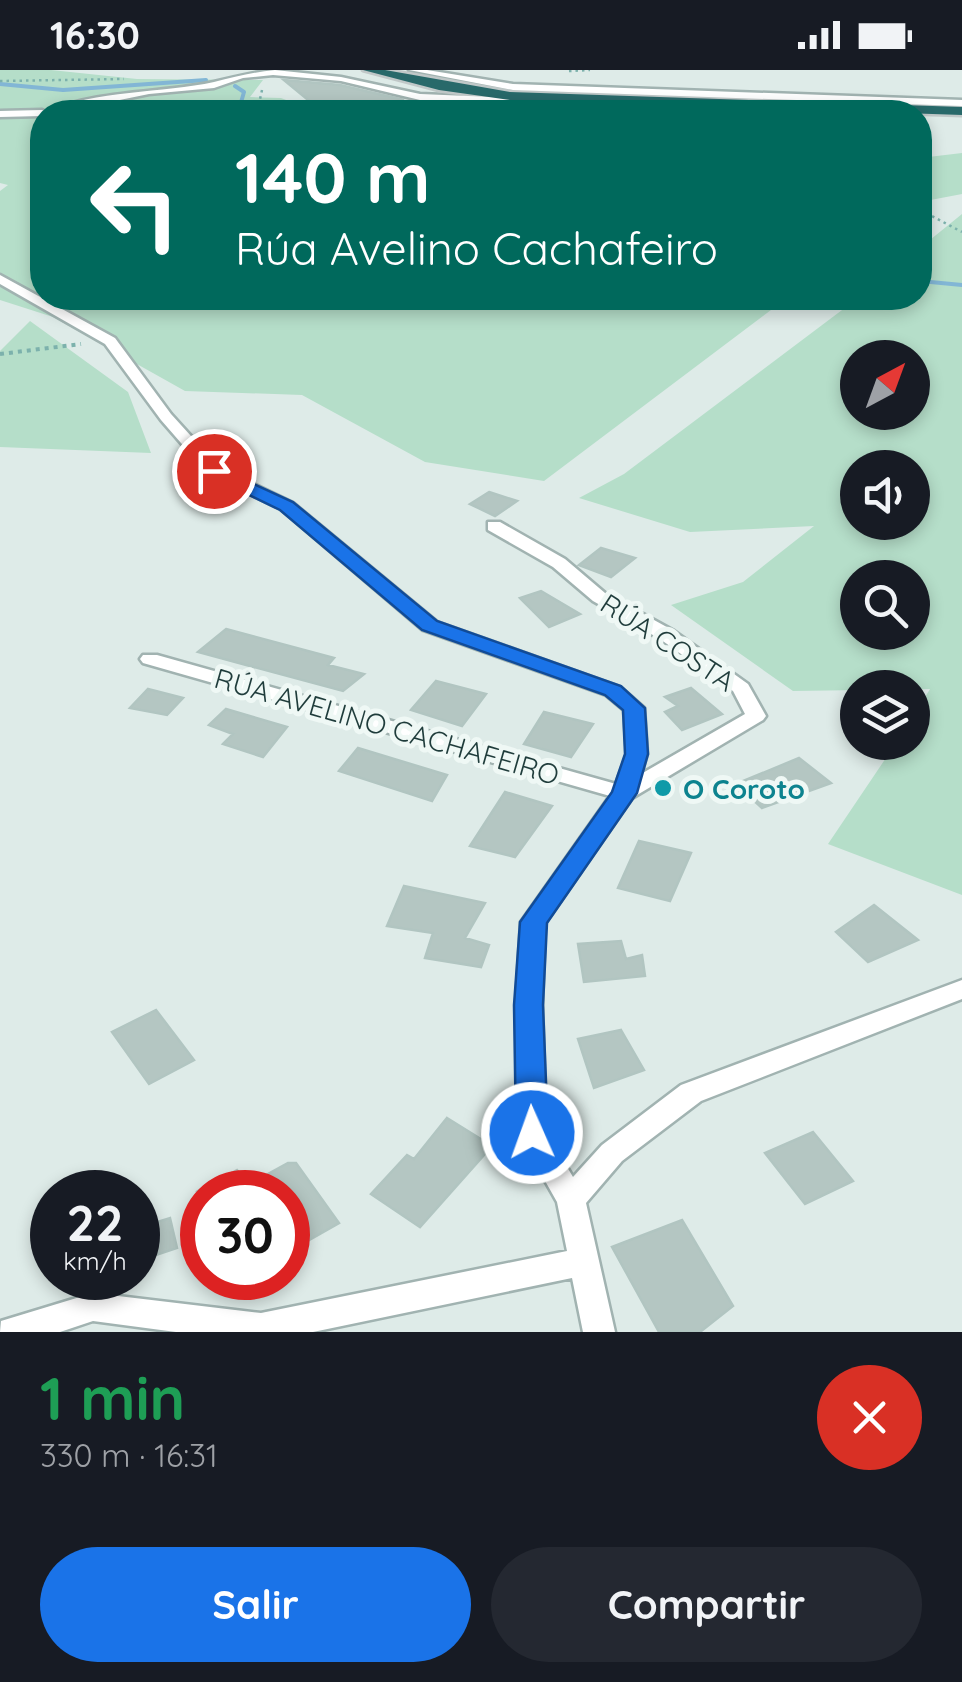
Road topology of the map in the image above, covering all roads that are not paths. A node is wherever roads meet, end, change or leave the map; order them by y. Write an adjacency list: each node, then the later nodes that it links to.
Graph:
1 (224, 70): 7 (street)
2 (294, 70): 6 (street)
3 (369, 70): 9 (highway)
4 (391, 70): 14 (highway)
5 (413, 70): 9 (street)
6 (276, 74): 7 (street); 9 (street)
7 (242, 76): 11 (street)
8 (532, 76): 9 (street)
9 (534, 93): 10 (highway); 15 (street)
10 (562, 98): 12 (lane); 13 (highway)
11 (108, 100)
12 (582, 100)
13 (635, 100)
14 (740, 100)
15 (748, 100)
16 (932, 106): 19 (street)
17 (932, 106): 19 (highway)
18 (932, 107): 19 (highway)
19 (962, 107)
20 (30, 113): 21 (street)
21 (0, 114)
22 (0, 279): 23 (street)
23 (30, 296)
24 (55, 310): 27 (street)
25 (494, 526): 27 (street, RÚA COSTA)
26 (150, 659): 27 (street, RÚA AVELINO CACHAFEIRO)
27 (624, 793): 29 (street)
28 (962, 989): 29 (street)
29 (571, 1200): 30 (street)
30 (582, 1262): 31 (street); 32 (street)
31 (12, 1332)
32 (599, 1332)

